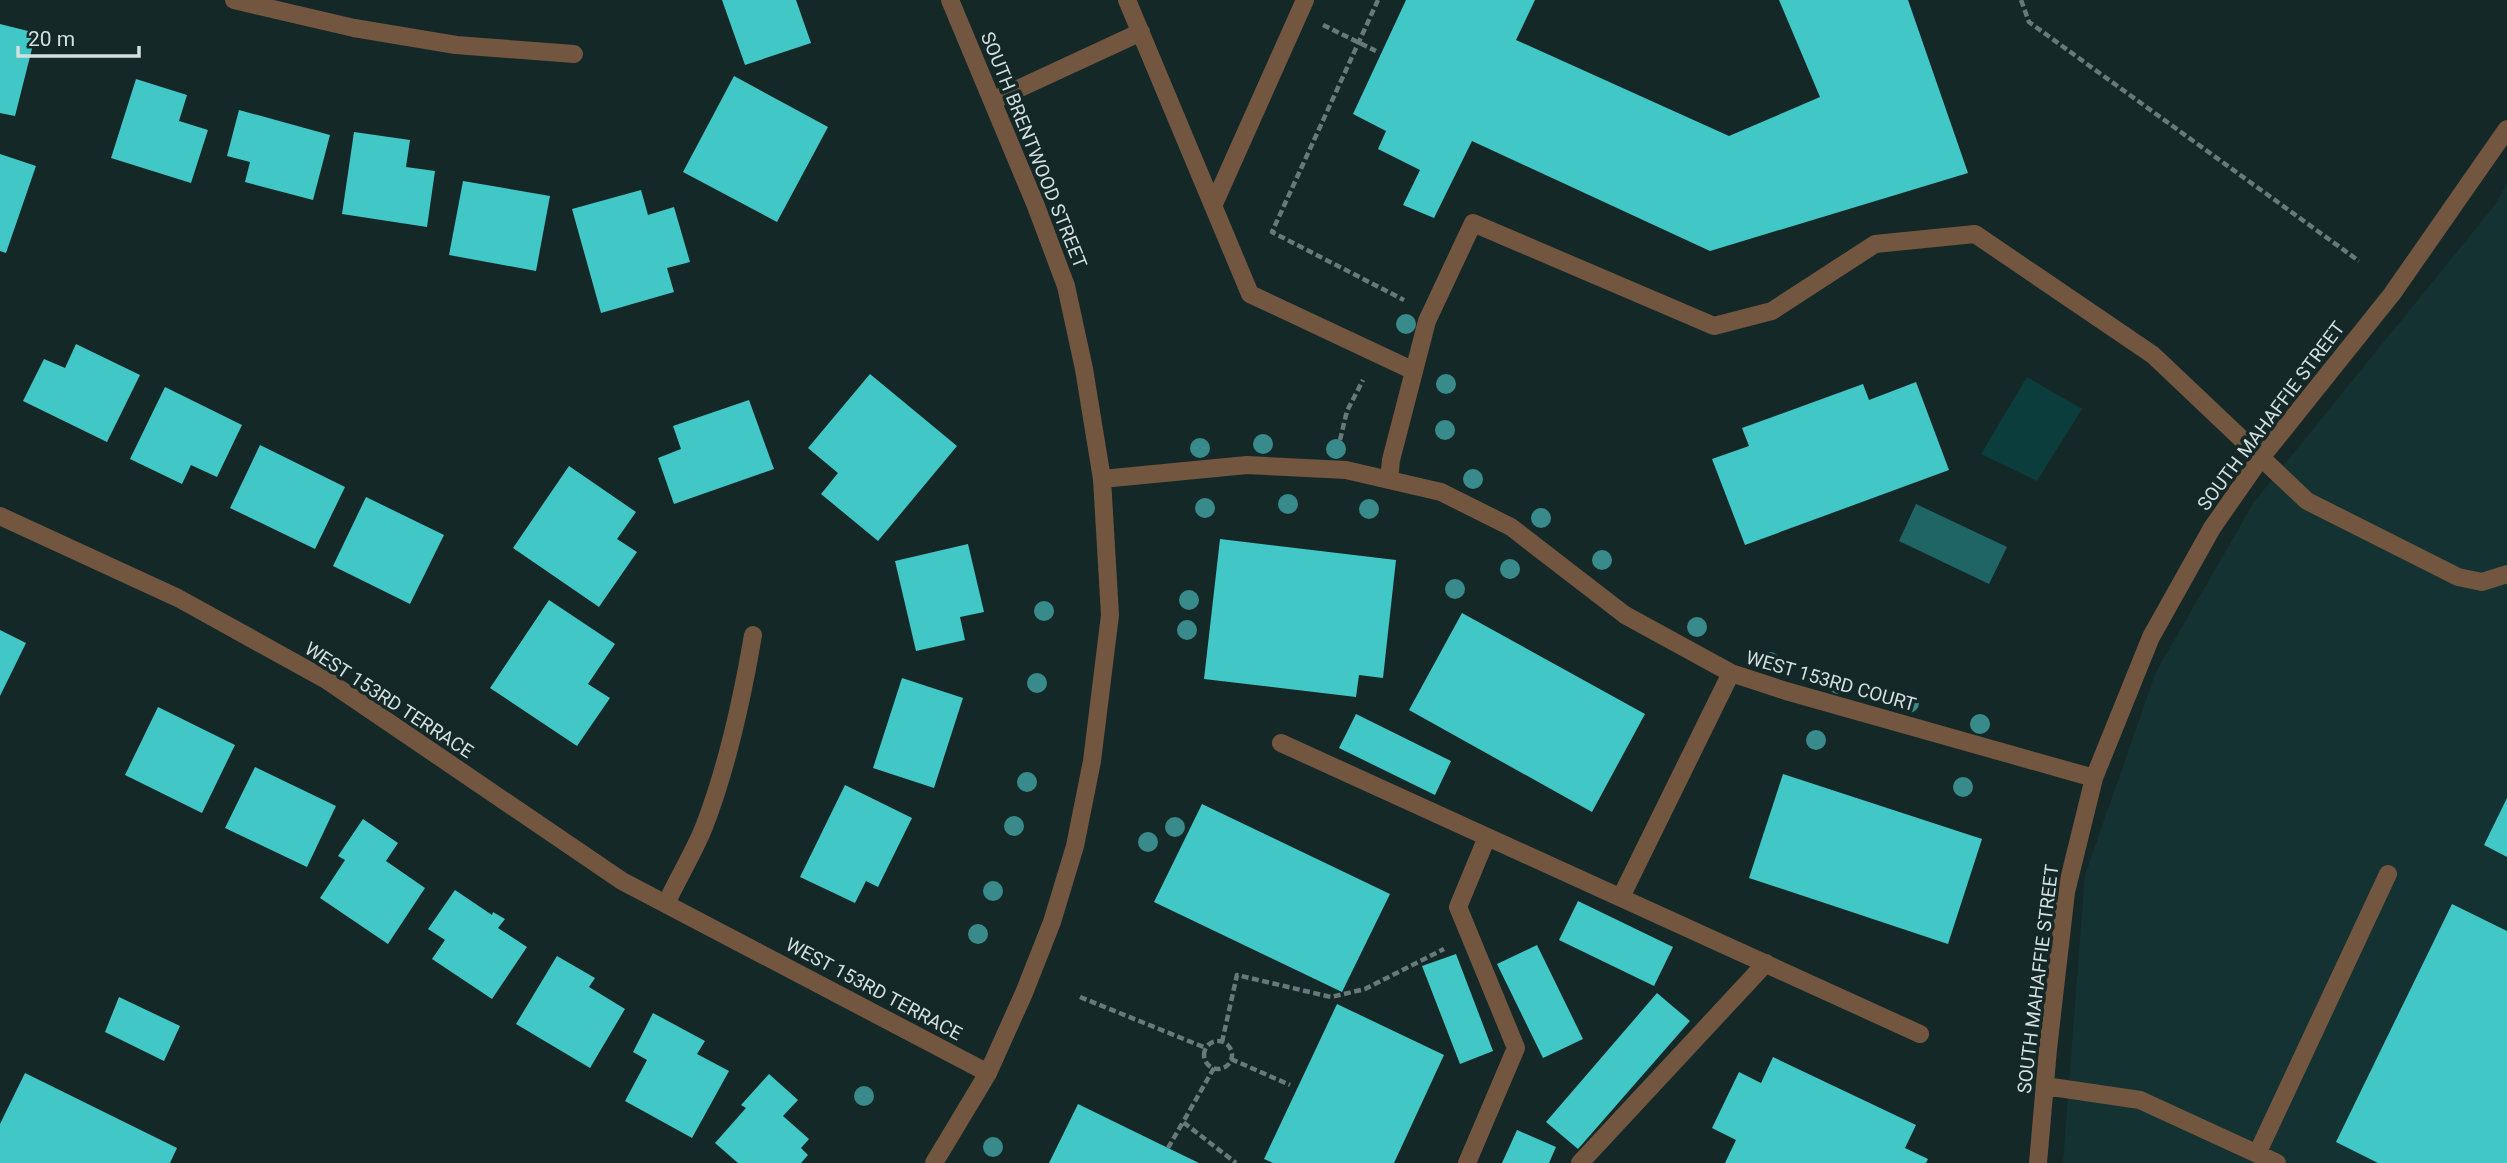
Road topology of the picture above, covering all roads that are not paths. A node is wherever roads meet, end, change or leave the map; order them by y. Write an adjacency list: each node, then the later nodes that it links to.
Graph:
1 (234, 0): 6 (street)
2 (950, 0): 7 (street, SOUTH BRENTWOOD STREET)
3 (1127, 0): 5 (street)
4 (1305, 0): 10 (street)
5 (1141, 32): 7 (street); 10 (street)
6 (574, 54)
7 (993, 100): 13 (street, SOUTH BRENTWOOD STREET)
8 (2507, 129): 9 (street, SOUTH MAHAFFIE STREET)
9 (2500, 154): 12 (street, SOUTH MAHAFFIE STREET)
10 (1213, 206): 11 (street)
11 (1414, 371): 12 (street); 14 (street)
12 (2260, 458): 16 (street); 20 (street, SOUTH MAHAFFIE STREET)
13 (1102, 478): 14 (street, WEST 153RD COURT); 27 (street, SOUTH BRENTWOOD STREET)
14 (1390, 480): 18 (street, WEST 153RD COURT)
15 (0, 516): 24 (street, WEST 153RD TERRACE)
16 (2507, 574)
17 (753, 635): 24 (street)
18 (1731, 673): 20 (street, WEST 153RD COURT); 23 (street)
19 (1281, 743): 21 (street)
20 (2094, 778): 28 (street, SOUTH MAHAFFIE STREET)
21 (1487, 837): 23 (street); 31 (street)
22 (2388, 874): 29 (street)
23 (1621, 897): 25 (street)
24 (666, 904): 27 (street, WEST 153RD TERRACE)
25 (1766, 963): 26 (street); 32 (street)
26 (1920, 1034)
27 (988, 1073): 30 (street, SOUTH BRENTWOOD STREET)
28 (2045, 1086): 29 (street); 33 (street, SOUTH MAHAFFIE STREET)
29 (2256, 1154): 34 (street)
30 (934, 1163)
31 (1468, 1163)
32 (1580, 1163)
33 (2038, 1163)
34 (2277, 1163)

